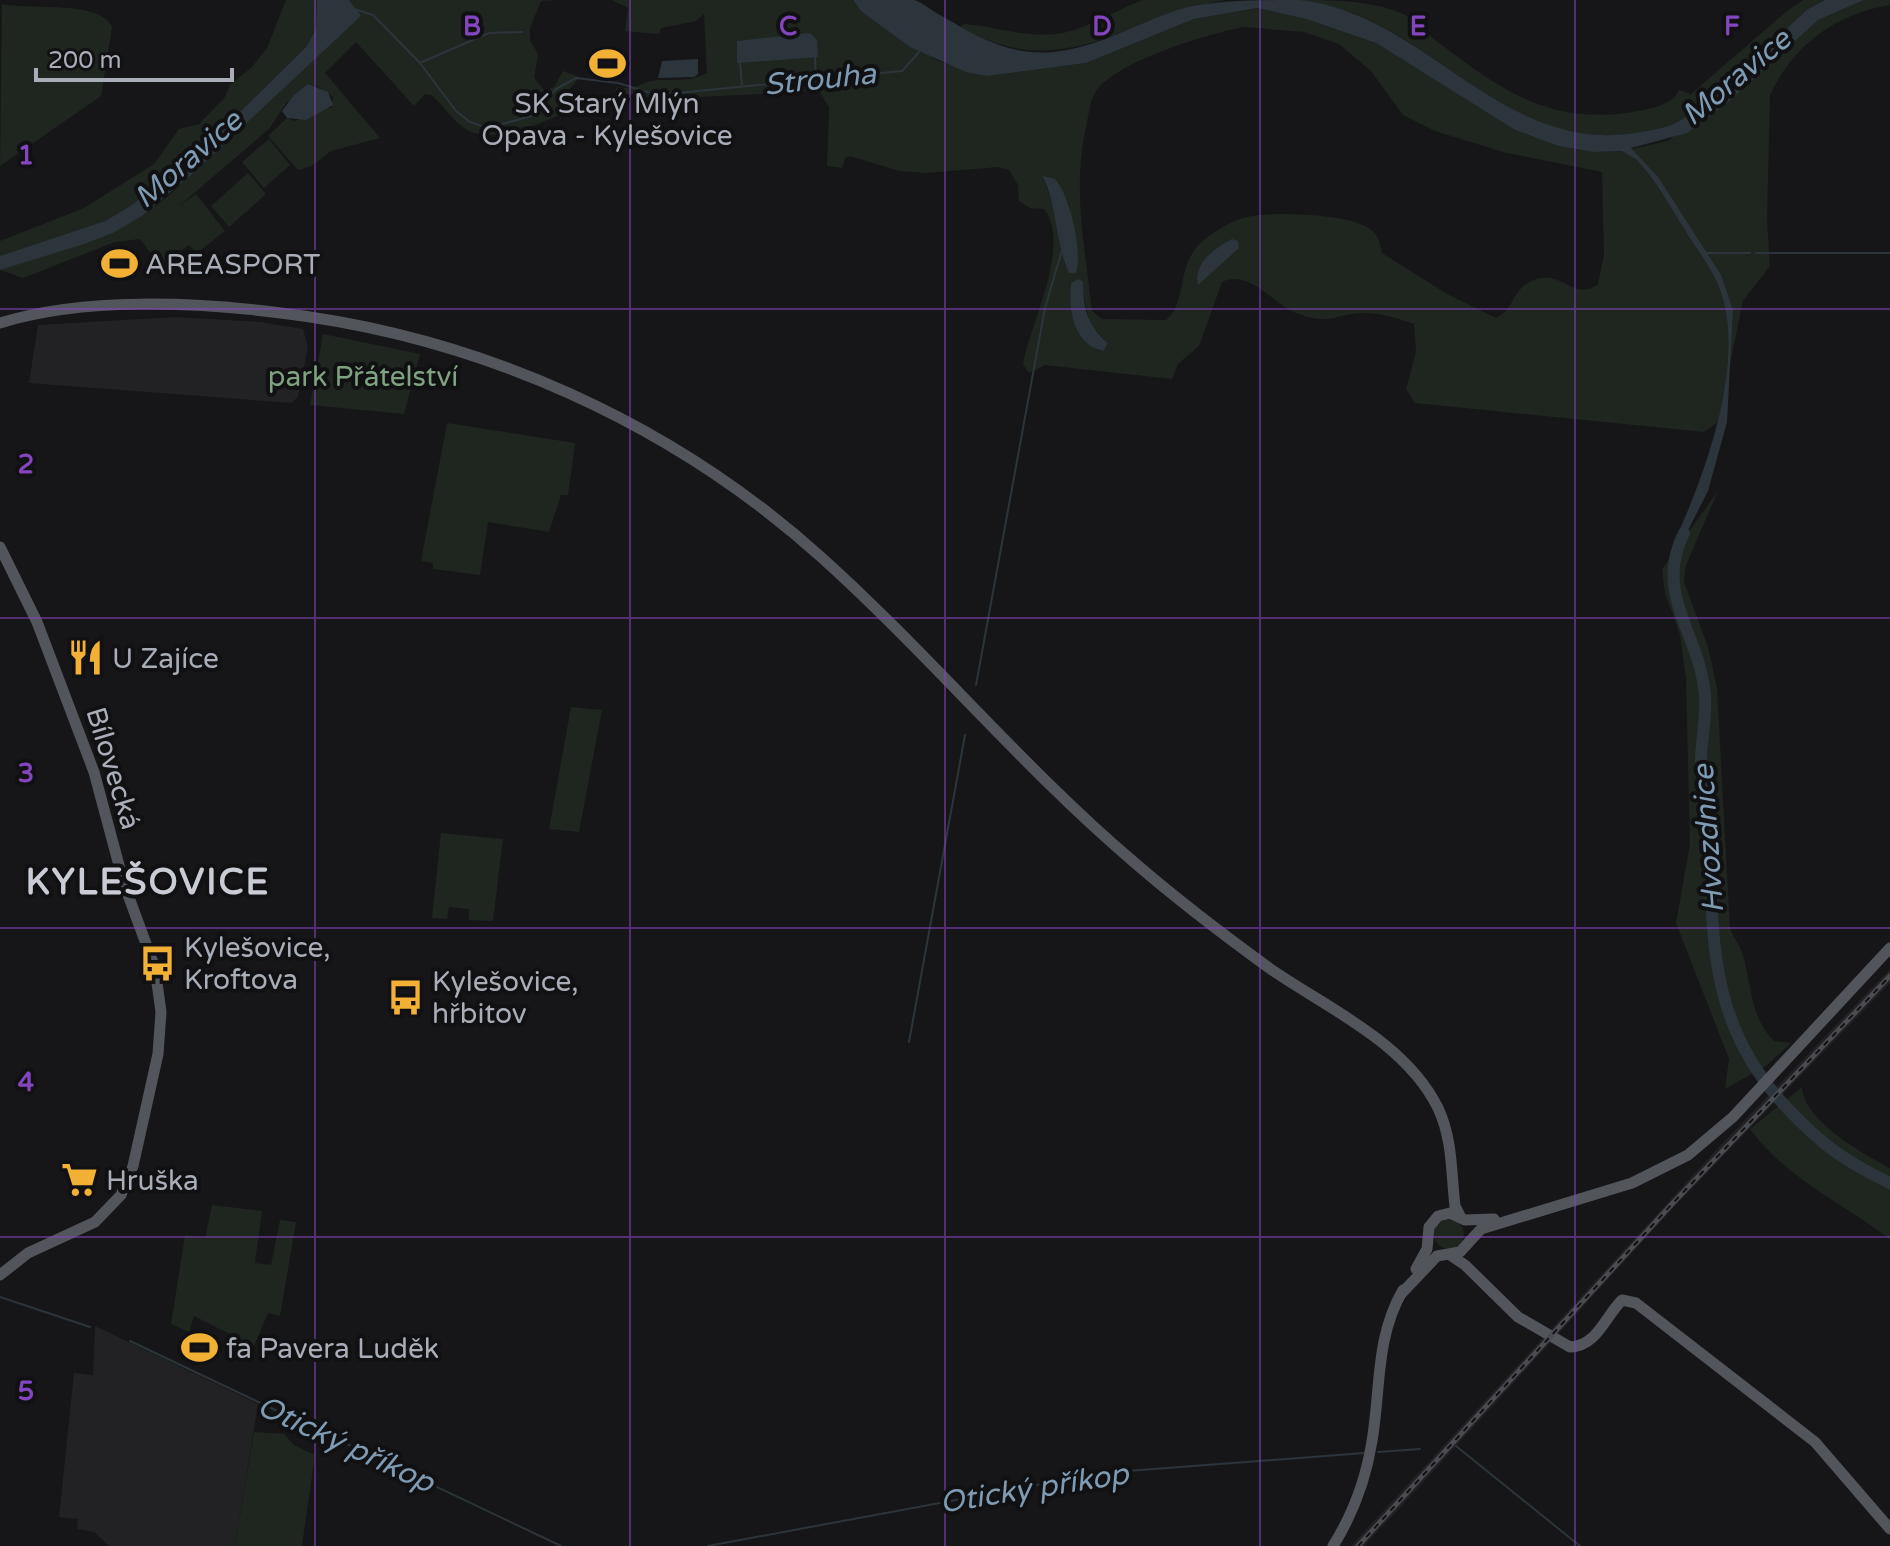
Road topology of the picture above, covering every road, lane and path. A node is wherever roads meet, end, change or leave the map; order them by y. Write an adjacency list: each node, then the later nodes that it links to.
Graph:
1 (0, 323): 4 (main road)
2 (0, 547): 11 (main road, Bílovecká)
3 (1890, 948): 6 (main road)
4 (1452, 1161): 5 (main road); 7 (main road)
5 (1441, 1214): 7 (main road); 8 (main road)
6 (1522, 1214): 7 (main road); 9 (main road)
7 (1462, 1218): 9 (main road)
8 (1429, 1242): 10 (main road); 13 (main road)
9 (1468, 1242): 10 (main road); 12 (main road)
10 (1446, 1255): 12 (main road); 13 (main road)
11 (0, 1275)
12 (1476, 1276): 14 (main road)
13 (1401, 1294): 15 (main road)
14 (1890, 1529)
15 (1333, 1546)

